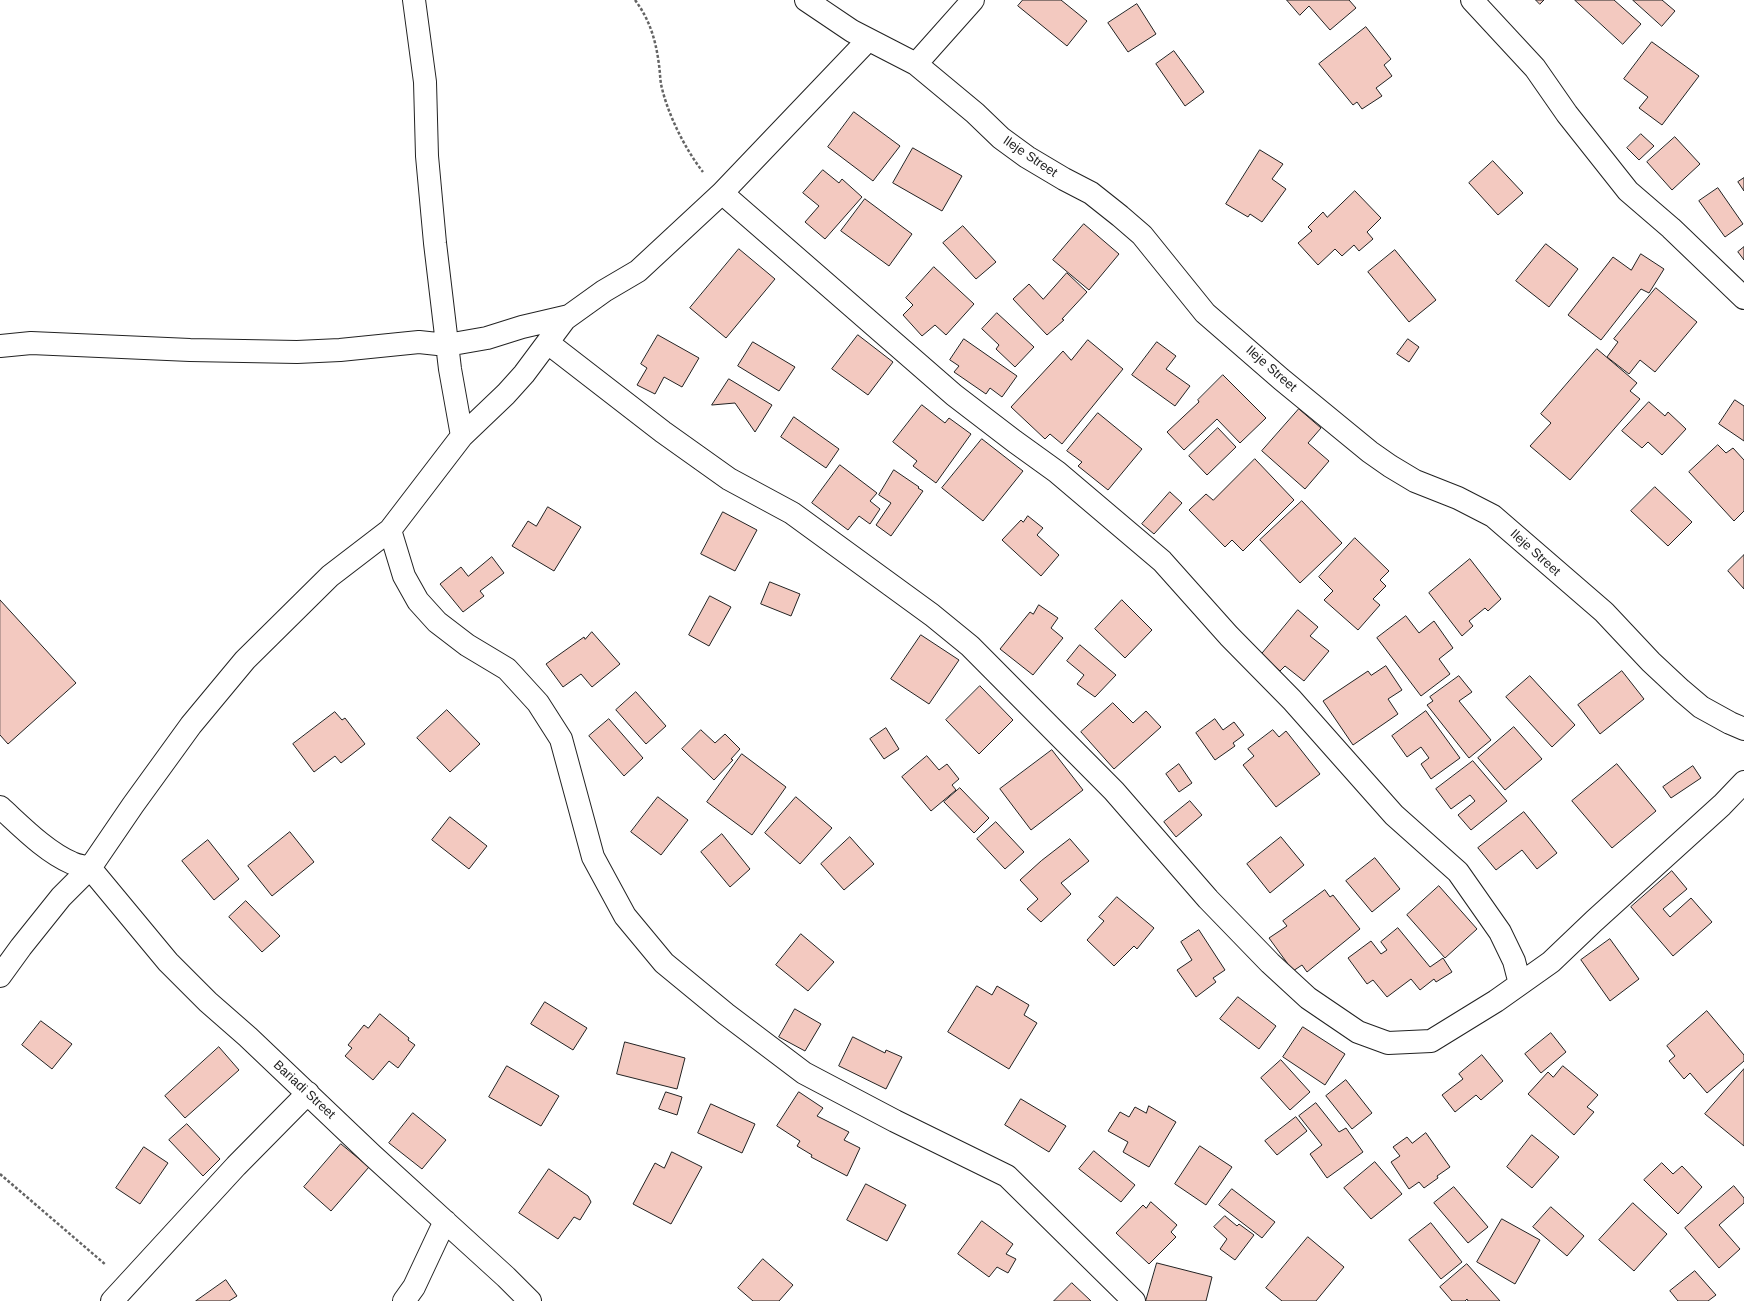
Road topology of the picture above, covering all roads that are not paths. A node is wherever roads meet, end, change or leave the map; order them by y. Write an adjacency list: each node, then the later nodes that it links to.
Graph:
1 (414, 0): 11 (street)
2 (806, 0): 5 (street, Ileje Street)
3 (973, 0): 6 (street)
4 (1472, 0): 8 (street)
5 (868, 40): 6 (street, Ileje Street); 7 (street)
6 (916, 64): 15 (street, Ileje Street)
7 (722, 193): 9 (street); 20 (street)
8 (1744, 298)
9 (569, 316): 10 (street); 11 (street)
10 (548, 343): 13 (street); 20 (street)
11 (447, 345): 12 (street); 13 (street)
12 (0, 346)
13 (462, 436): 14 (street)
14 (390, 530): 18 (street); 26 (street)
15 (1744, 728)
16 (1744, 782): 20 (street)
17 (0, 807): 18 (street)
18 (90, 868): 19 (street); 21 (street, Bariadi Street)
19 (0, 976)
20 (1520, 984)
21 (308, 1093): 22 (street, Bariadi Street); 23 (street)
22 (445, 1221): 24 (street); 25 (street, Bariadi Street)
23 (112, 1301)
24 (404, 1301)
25 (530, 1301)
26 (1134, 1301)

